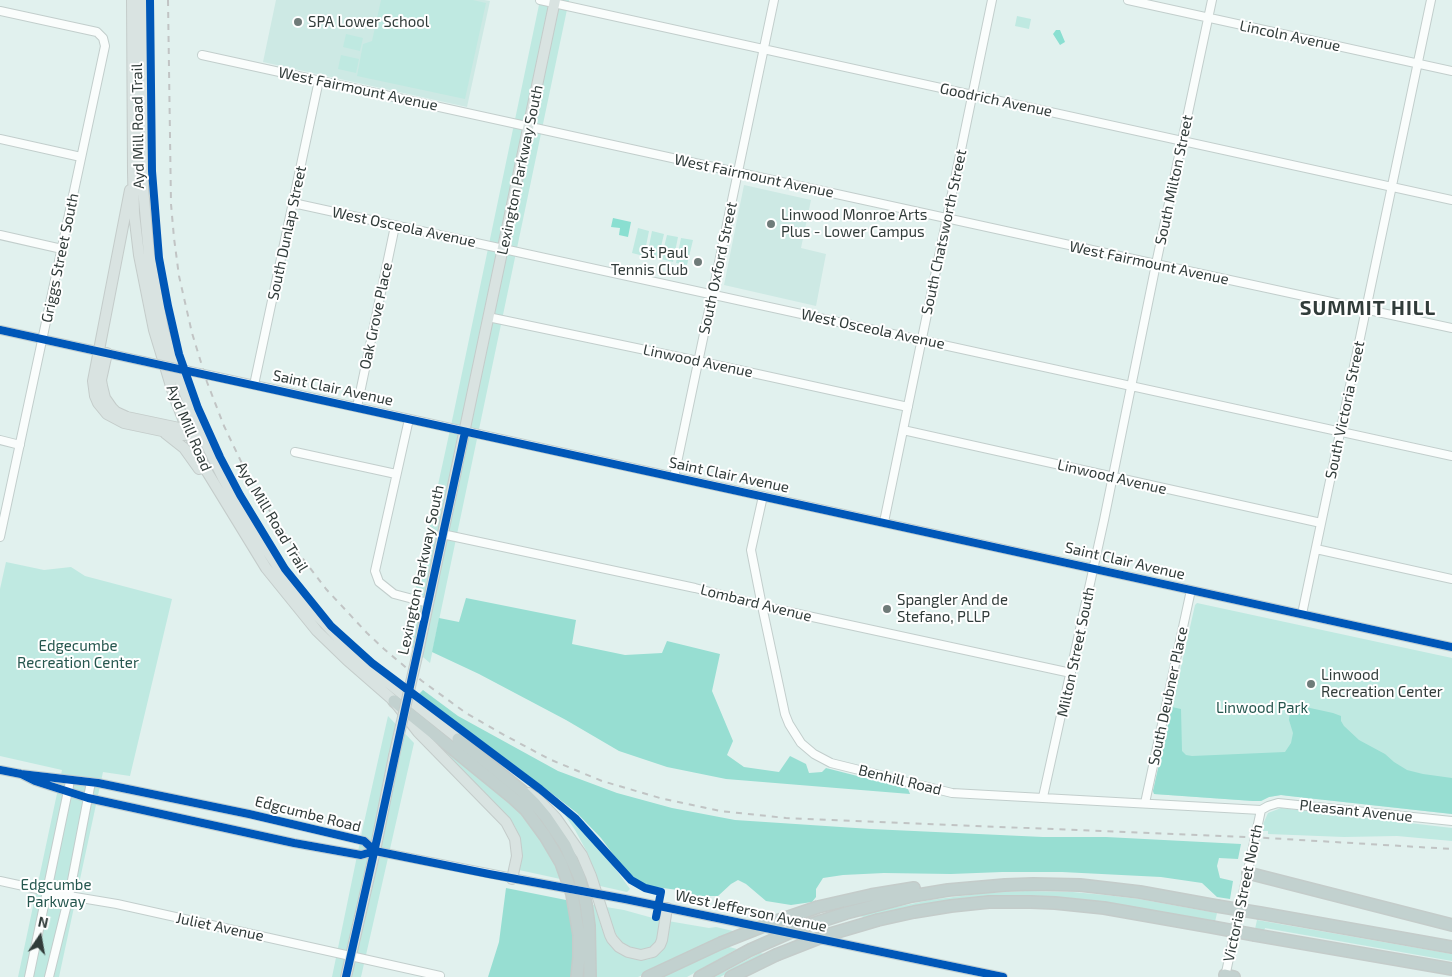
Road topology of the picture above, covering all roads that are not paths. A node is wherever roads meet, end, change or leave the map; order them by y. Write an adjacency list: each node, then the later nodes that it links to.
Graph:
1 (132, 0): 22 (main road, Ayd Mill Road)
2 (142, 0): 49 (main road, Ayd Mill Road)
3 (540, 0): 9 (street, Goodrich Avenue)
4 (774, 0): 12 (street, South Oxford Street)
5 (992, 0): 17 (street, South Chatsworth Street)
6 (1128, 0): 11 (street, Lincoln Avenue)
7 (1212, 0): 11 (street, South Milton Street)
8 (1431, 0): 14 (street, South Victoria Street)
9 (555, 1): 12 (street, Goodrich Avenue); 18 (main road, Lexington Parkway South)
10 (0, 11): 21 (street, Griggs Street South)
11 (1208, 18): 14 (street, Lincoln Avenue); 20 (street, South Milton Street)
12 (764, 48): 17 (street, Goodrich Avenue); 23 (street, South Oxford Street)
13 (202, 55): 16 (street, West Fairmount Avenue)
14 (1418, 64): 15 (street, Lincoln Avenue); 24 (street, South Victoria Street)
15 (1452, 71)
16 (319, 80): 18 (street, West Fairmount Avenue); 26 (street, South Dunlap Street)
17 (973, 95): 20 (street, Goodrich Avenue); 27 (street, South Chatsworth Street)
18 (529, 126): 23 (street, West Fairmount Avenue); 30 (main road, Lexington Parkway South)
19 (0, 140): 21 (street)
20 (1182, 140): 24 (street, Goodrich Avenue); 32 (street, South Milton Street)
21 (81, 157): 31 (street, Griggs Street South)
22 (133, 172): 40 (main road); 49 (main road, Ayd Mill Road)
23 (738, 172): 27 (street, West Fairmount Avenue); 33 (street, South Oxford Street)
24 (1391, 186): 25 (street, Goodrich Avenue); 34 (street, South Victoria Street)
25 (1452, 200)
26 (293, 203): 28 (street, West Osceola Avenue); 42 (street, South Dunlap Street)
27 (947, 218): 32 (street, West Fairmount Avenue); 39 (street, South Chatsworth Street)
28 (395, 226): 30 (street, West Osceola Avenue); 44 (street, Oak Grove Place)
29 (0, 236): 31 (street)
30 (503, 248): 33 (street, West Osceola Avenue); 35 (main road, Lexington Parkway South)
31 (62, 249): 38 (street, Griggs Street South)
32 (1156, 264): 34 (street, West Fairmount Avenue); 43 (street, South Milton Street)
33 (712, 294): 39 (street, West Osceola Avenue); 41 (street, South Oxford Street)
34 (1366, 309): 36 (street, West Fairmount Avenue); 51 (street, South Victoria Street)
35 (488, 317): 41 (street, Linwood Avenue); 50 (main road, Lexington Parkway South)
36 (1452, 328)
37 (0, 330): 38 (street, Saint Clair Avenue)
38 (42, 339): 40 (street, Saint Clair Avenue); 53 (street, Griggs Street South)
39 (922, 339): 43 (street, West Osceola Avenue); 45 (street, South Chatsworth Street)
40 (103, 352): 42 (street, Saint Clair Avenue, bridge); 48 (main road); 49 (main road)
41 (698, 361): 45 (street, Linwood Avenue); 57 (street, South Oxford Street)
42 (254, 385): 44 (street, Saint Clair Avenue)
43 (1132, 386): 51 (street, West Osceola Avenue); 58 (street, South Milton Street)
44 (357, 407): 46 (street, Saint Clair Avenue)
45 (908, 407): 47 (street, South Chatsworth Street)
46 (408, 419): 50 (street, Saint Clair Avenue); 56 (street, Lexington Parkway South)
47 (903, 430): 58 (street, Linwood Avenue); 61 (street, South Chatsworth Street)
48 (162, 431): 49 (main road); 60 (main road)
49 (192, 432): 60 (main road, Ayd Mill Road); 75 (main road, Ayd Mill Road)
50 (464, 432): 57 (street, Saint Clair Avenue); 63 (main road, Lexington Parkway South)
51 (1340, 432): 55 (street, West Osceola Avenue); 62 (street, South Victoria Street)
52 (0, 440): 53 (street)
53 (20, 445): 64 (street, Griggs Street South)
54 (295, 452): 56 (street)
55 (1452, 456)
56 (396, 474): 69 (street, Lexington Parkway South)
57 (674, 477): 59 (street, Saint Clair Avenue)
58 (1113, 477): 62 (street, Linwood Avenue); 66 (street, Milton Street South)
59 (763, 496): 61 (street, Saint Clair Avenue); 70 (street, Benhill Road)
60 (229, 510): 74 (main road, Ayd Mill Road)
61 (884, 522): 66 (street, Saint Clair Avenue)
62 (1321, 524): 65 (street, South Victoria Street)
63 (442, 534): 69 (main road, Lexington Parkway South); 70 (street, Lombard Avenue)
64 (0, 538)
65 (1316, 549): 67 (street); 71 (street, South Victoria Street)
66 (1094, 568): 68 (street, Saint Clair Avenue); 73 (street, Milton Street South)
67 (1452, 579)
68 (1191, 590): 71 (street, Saint Clair Avenue); 83 (street, South Deubner Place)
69 (428, 603): 86 (main road, Lexington Parkway South, bridge)
70 (762, 606): 73 (street, Lombard Avenue); 81 (street, Benhill Road)
71 (1302, 614): 72 (street, Saint Clair Avenue)
72 (1452, 647)
73 (1071, 673): 81 (street, Milton Street South)
74 (394, 702): 88 (main road, Ayd Mill Road); 104 (highway)
75 (458, 739): 93 (main road); 105 (highway, Ayd Mill Road)
76 (0, 770): 77 (street)
77 (21, 774): 78 (street, Edgcumbe Road); 80 (street, Edgcumbe Road)
78 (71, 780): 79 (street, Edgcumbe Road); 80 (street)
79 (91, 782): 82 (street); 86 (street, Edgcumbe Road)
80 (68, 791): 82 (street, Edgcumbe Road); 91 (street)
81 (1044, 797): 83 (street, Benhill Road)
82 (88, 798): 86 (street, Edgcumbe Road); 92 (street)
83 (1145, 803): 84 (street, Benhill Road)
84 (1261, 810): 85 (street, Pleasant Avenue); 87 (street, Victoria Street North)
85 (1452, 821)
86 (375, 851): 88 (street, West Jefferson Avenue); 97 (main road, Lexington Parkway South)
87 (1248, 873): 94 (highway); 100 (street, Victoria Street North)
88 (512, 879): 93 (street, West Jefferson Avenue, bridge)
89 (0, 881): 91 (street, Juliet Avenue)
90 (971, 888): 95 (highway, bridge); 106 (highway, bridge); 107 (highway, bridge)
91 (47, 891): 92 (street, Juliet Avenue); 101 (street)
92 (69, 896): 97 (street, Juliet Avenue); 102 (street)
93 (667, 908): 110 (street, West Jefferson Avenue)
94 (1452, 925)
95 (1452, 947)
96 (776, 955): 98 (highway, bridge); 108 (highway); 109 (highway)
97 (351, 956): 99 (street, Juliet Avenue); 103 (main road, Lexington Parkway South)
98 (1452, 969)
99 (440, 976)
100 (1228, 976)
101 (29, 977)
102 (49, 977)
103 (346, 977)
104 (576, 977)
105 (590, 977)
106 (648, 977)
107 (700, 977)
108 (732, 977)
109 (745, 977)
110 (1003, 977)

